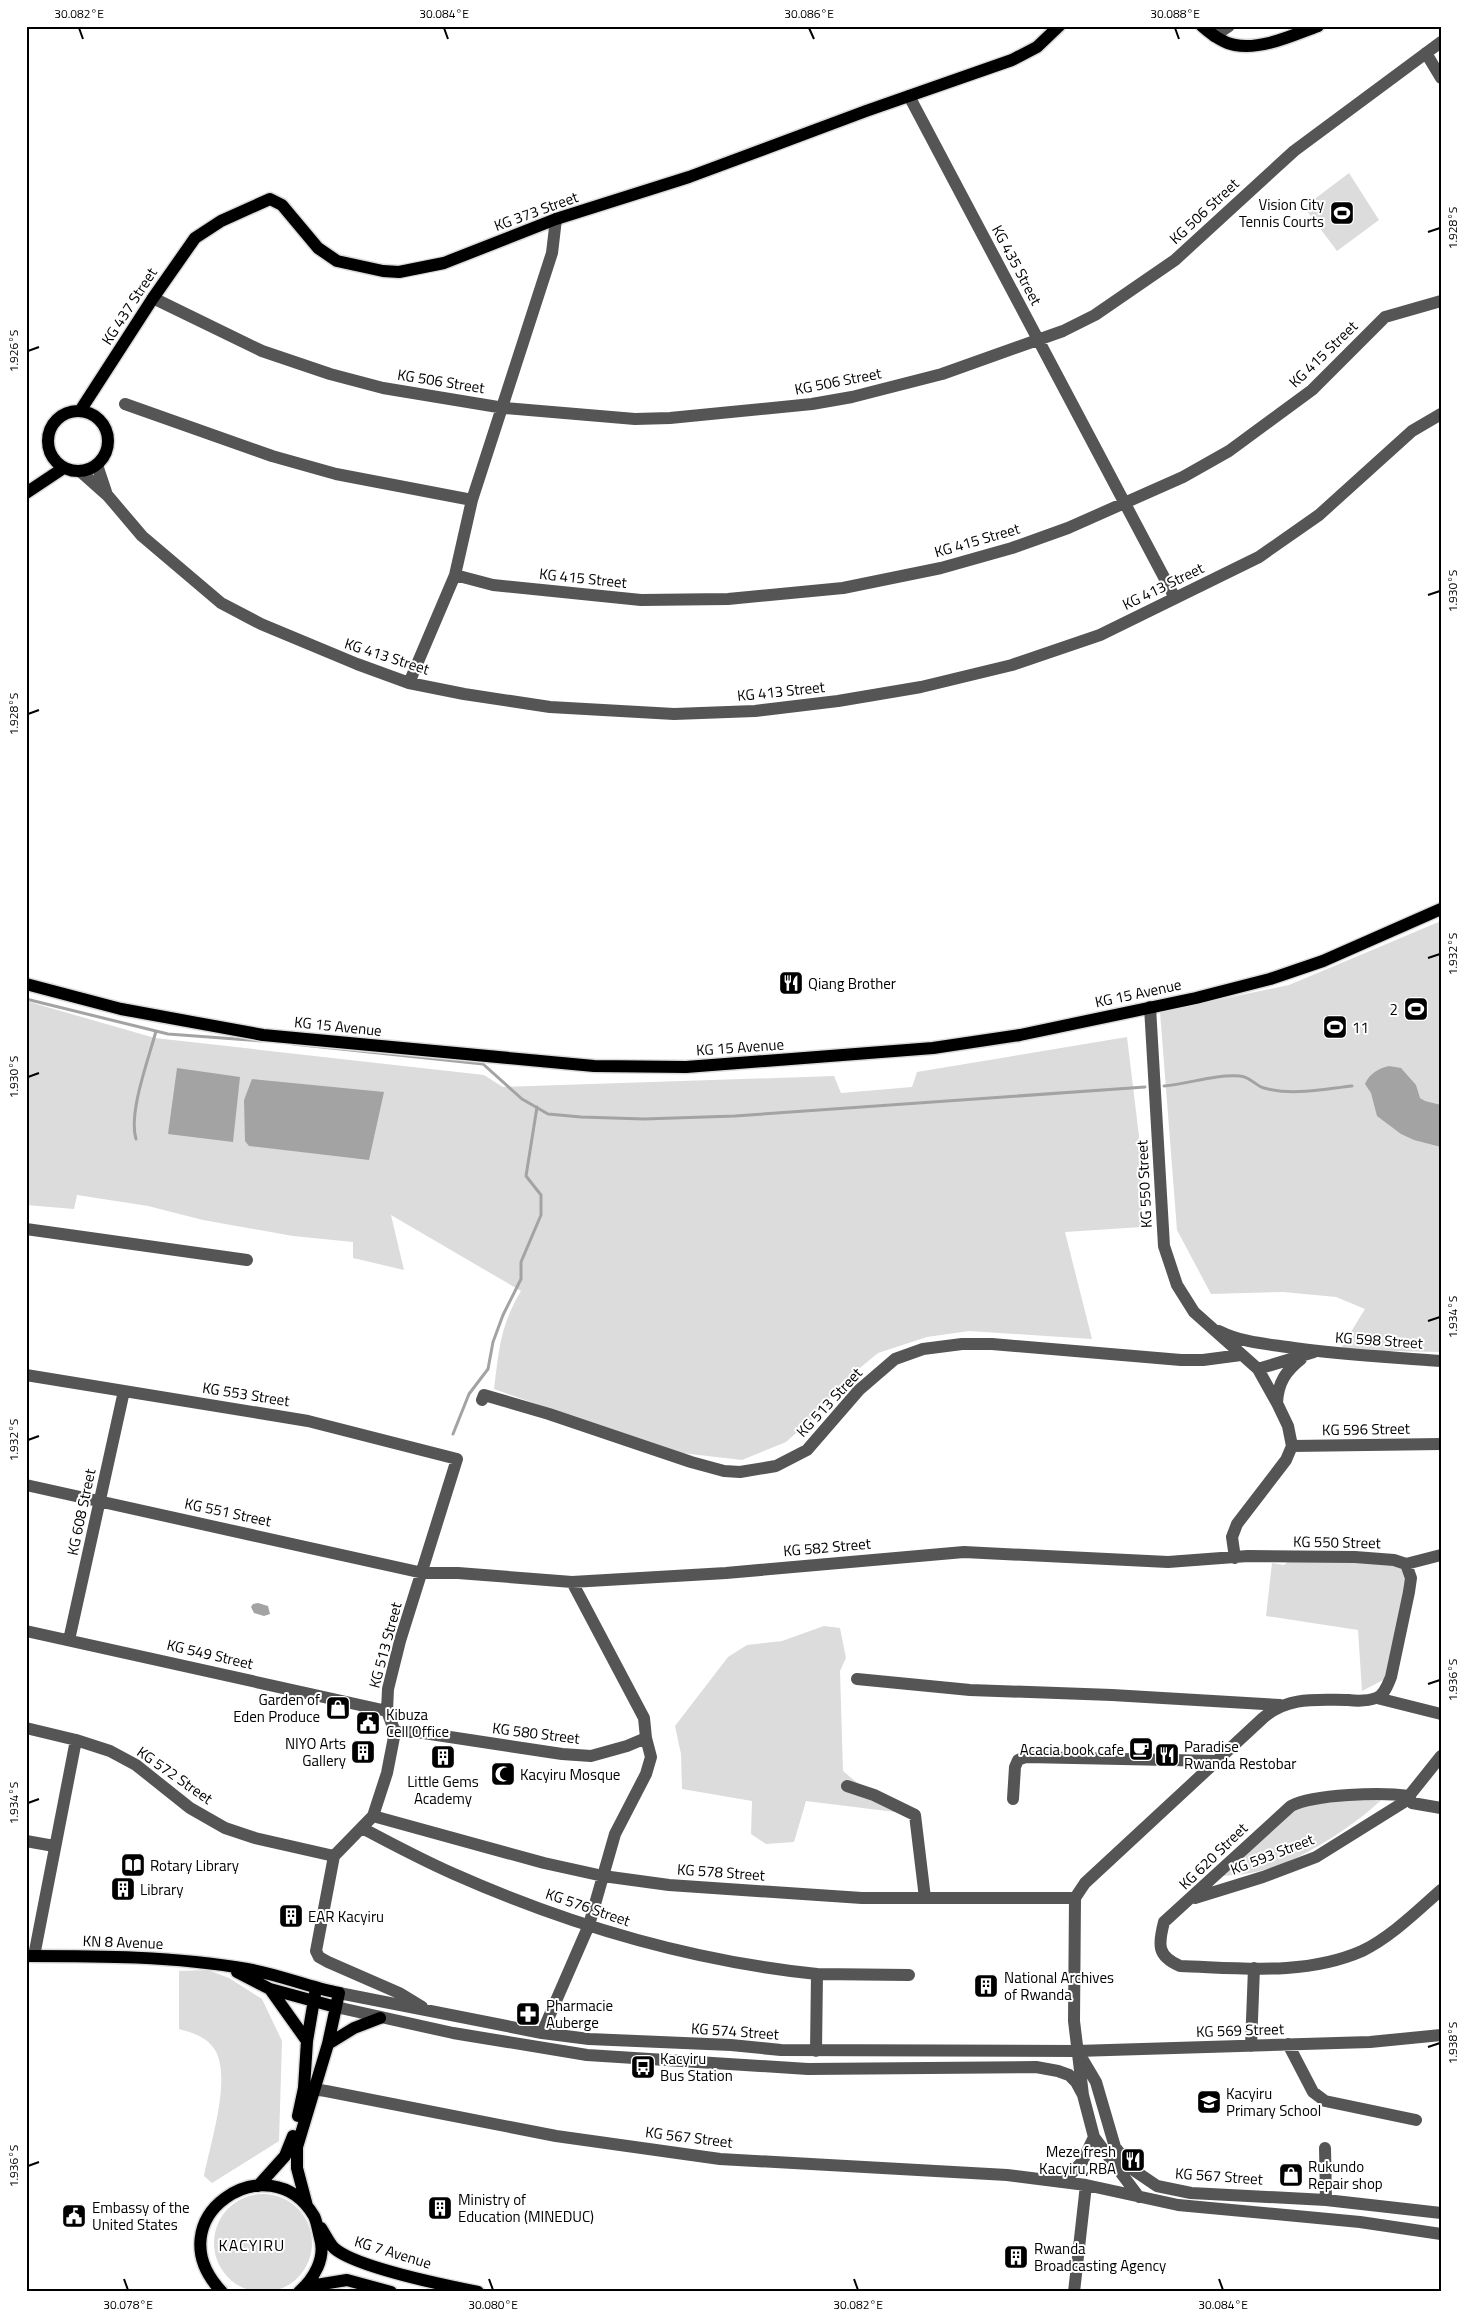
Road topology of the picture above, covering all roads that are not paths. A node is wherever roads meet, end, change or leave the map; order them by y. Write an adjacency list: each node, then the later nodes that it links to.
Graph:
1 (1059, 26): 9 (main road)
2 (1202, 26): 5 (main road)
3 (1229, 26): 5 (street)
4 (1318, 26): 5 (main road)
5 (1214, 36)
6 (1441, 42): 7 (street, KG 506 Street)
7 (1426, 53): 8 (street); 14 (street, KG 506 Street)
8 (1441, 78)
9 (908, 96): 10 (main road, KG 373 Street); 14 (street, KG 435 Street)
10 (556, 219): 11 (main road, KG 373 Street); 17 (street)
11 (196, 238): 12 (main road, KG 437 Street)
12 (153, 298): 15 (main road, KG 437 Street); 17 (street, KG 506 Street)
13 (1441, 301): 29 (street, KG 415 Street)
14 (1037, 341): 17 (street, KG 506 Street); 29 (street, KG 435 Street)
15 (93, 392): 18 (main road, KG 437 Street); 20 (main road)
16 (125, 404): 28 (street)
17 (504, 408): 28 (street)
18 (80, 411): 20 (main road); 21 (main road)
19 (1441, 414): 31 (street, KG 413 Street)
20 (97, 417): 22 (main road)
21 (50, 456): 23 (main road); 25 (main road)
22 (97, 465): 24 (main road); 27 (street, KG 413 Street)
23 (62, 468): 24 (main road); 25 (main road)
24 (81, 472): 27 (street, KG 413 Street)
25 (38, 485): 26 (main road)
26 (26, 494)
27 (108, 496): 32 (street, KG 413 Street)
28 (472, 500): 30 (street)
29 (1125, 503): 30 (street, KG 415 Street); 31 (street, KG 435 Street)
30 (455, 575): 32 (street)
31 (1175, 598): 32 (street, KG 413 Street)
32 (409, 683)
33 (1441, 909): 35 (main road, KG 15 Avenue)
34 (26, 984): 35 (main road, KG 15 Avenue)
35 (1150, 1007): 38 (street, KG 550 Street)
36 (26, 1229): 37 (street)
37 (247, 1260)
38 (1204, 1323): 39 (street, KG 598 Street); 41 (street, KG 550 Street)
39 (1277, 1347): 40 (street, KG 598 Street); 43 (street)
40 (1309, 1354): 42 (street, KG 598 Street); 43 (street, KG 598 Street); 47 (street)
41 (1241, 1355): 43 (street, KG 550 Street); 46 (street, KG 513 Street)
42 (1441, 1361)
43 (1258, 1369): 47 (street, KG 550 Street)
44 (26, 1375): 45 (street, KG 553 Street)
45 (124, 1391): 50 (street, KG 553 Street); 52 (street, KG 608 Street)
46 (482, 1400)
47 (1278, 1402): 49 (street, KG 550 Street)
48 (1441, 1444): 49 (street, KG 596 Street)
49 (1292, 1446): 54 (street)
50 (457, 1459): 56 (street, KG 513 Street)
51 (26, 1485): 52 (street, KG 551 Street)
52 (100, 1501): 56 (street, KG 551 Street); 59 (street, KG 608 Street)
53 (1441, 1555): 55 (street)
54 (1235, 1558): 55 (street, KG 550 Street); 57 (street, KG 582 Street)
55 (1406, 1564): 61 (street)
56 (423, 1573): 57 (street, KG 582 Street); 63 (street, KG 513 Street)
57 (572, 1582): 67 (street)
58 (26, 1631): 59 (street, KG 549 Street)
59 (69, 1640): 63 (street, KG 549 Street)
60 (858, 1680): 62 (street)
61 (1377, 1698): 62 (street); 64 (street)
62 (1280, 1705): 70 (street)
63 (387, 1711): 66 (street, KG 513 Street)
64 (1441, 1714)
65 (26, 1728): 68 (street, KG 572 Street)
66 (395, 1732): 67 (street, KG 580 Street); 75 (street)
67 (646, 1738): 80 (street)
68 (76, 1740): 78 (street); 79 (street, KG 572 Street)
69 (1441, 1756): 73 (street, KG 593 Street)
70 (1217, 1761): 72 (street); 83 (street)
71 (847, 1786): 82 (street)
72 (1013, 1798)
73 (1409, 1798): 74 (street, KG 620 Street); 84 (street, KG 593 Street); 84 (street, KG 620 Street)
74 (1441, 1808)
75 (373, 1816): 76 (street); 80 (street, KG 578 Street)
76 (362, 1828): 79 (street); 85 (street, KG 576 Street)
77 (26, 1841): 78 (street)
78 (54, 1846): 86 (street)
79 (334, 1856): 96 (street, KG 574 Street)
80 (603, 1876): 82 (street, KG 578 Street); 85 (street)
81 (1441, 1890): 88 (street, KG 620 Street)
82 (925, 1898): 83 (street, KG 578 Street)
83 (1075, 1898): 108 (street, KG 567 Street)
84 (1193, 1898): 88 (street, KG 620 Street)
85 (589, 1925): 89 (street, KG 576 Street); 98 (street)
86 (30, 1956): 87 (main road, KN 8 Avenue)
87 (219, 1964): 91 (main road, KN 8 Avenue); 92 (main road, KN 8 Avenue)
88 (1254, 1968): 105 (street)
89 (817, 1974): 90 (street, KG 576 Street); 107 (street)
90 (909, 1975)
91 (316, 1988): 93 (main road, KN 8 Avenue); 94 (main road)
92 (270, 1989): 94 (main road, KN 8 Avenue); 101 (main road)
93 (339, 1993): 95 (main road); 96 (street, KG 574 Street)
94 (314, 2002): 95 (main road, KN 8 Avenue); 101 (main road)
95 (336, 2006): 97 (street); 102 (main road)
96 (430, 2012): 98 (street, KG 574 Street)
97 (380, 2018): 102 (main road); 109 (street)
98 (542, 2033): 100 (street, KG 574 Street)
99 (1440, 2033): 103 (street, KG 569 Street)
100 (589, 2039): 104 (street, KG 574 Street); 109 (street)
101 (307, 2041): 112 (main road)
102 (328, 2044): 112 (main road)
103 (1288, 2044): 105 (street, KG 569 Street); 114 (street)
104 (731, 2046): 107 (street, KG 574 Street); 110 (street)
105 (1252, 2046): 108 (street, KG 569 Street)
106 (1039, 2050): 107 (street, KG 574 Street); 108 (street, KG 569 Street)
107 (816, 2051)
108 (1077, 2051): 111 (street); 113 (street, KG 567 Street); 121 (street, KG 567 Street)
109 (587, 2055): 110 (street)
110 (730, 2063): 111 (street)
111 (1036, 2067): 113 (street)
112 (310, 2089): 117 (street, KG 567 Street); 119 (main road); 122 (main road)
113 (1083, 2095): 115 (street)
114 (1416, 2120)
115 (1094, 2137): 117 (street); 120 (street)
116 (1325, 2148): 121 (street)
117 (1064, 2181): 118 (street)
118 (1086, 2185): 120 (street); 130 (street)
119 (258, 2186): 122 (main road); 127 (main road)
120 (1139, 2198): 125 (street)
121 (1326, 2200): 123 (street, KG 567 Street)
122 (307, 2206): 124 (main road, KG 7 Avenue)
123 (1441, 2213)
124 (315, 2218): 126 (main road); 129 (main road, KG 7 Avenue)
125 (1441, 2234)
126 (302, 2290): 128 (main road)
127 (222, 2292)
128 (391, 2292)
129 (478, 2292)
130 (1074, 2292)

